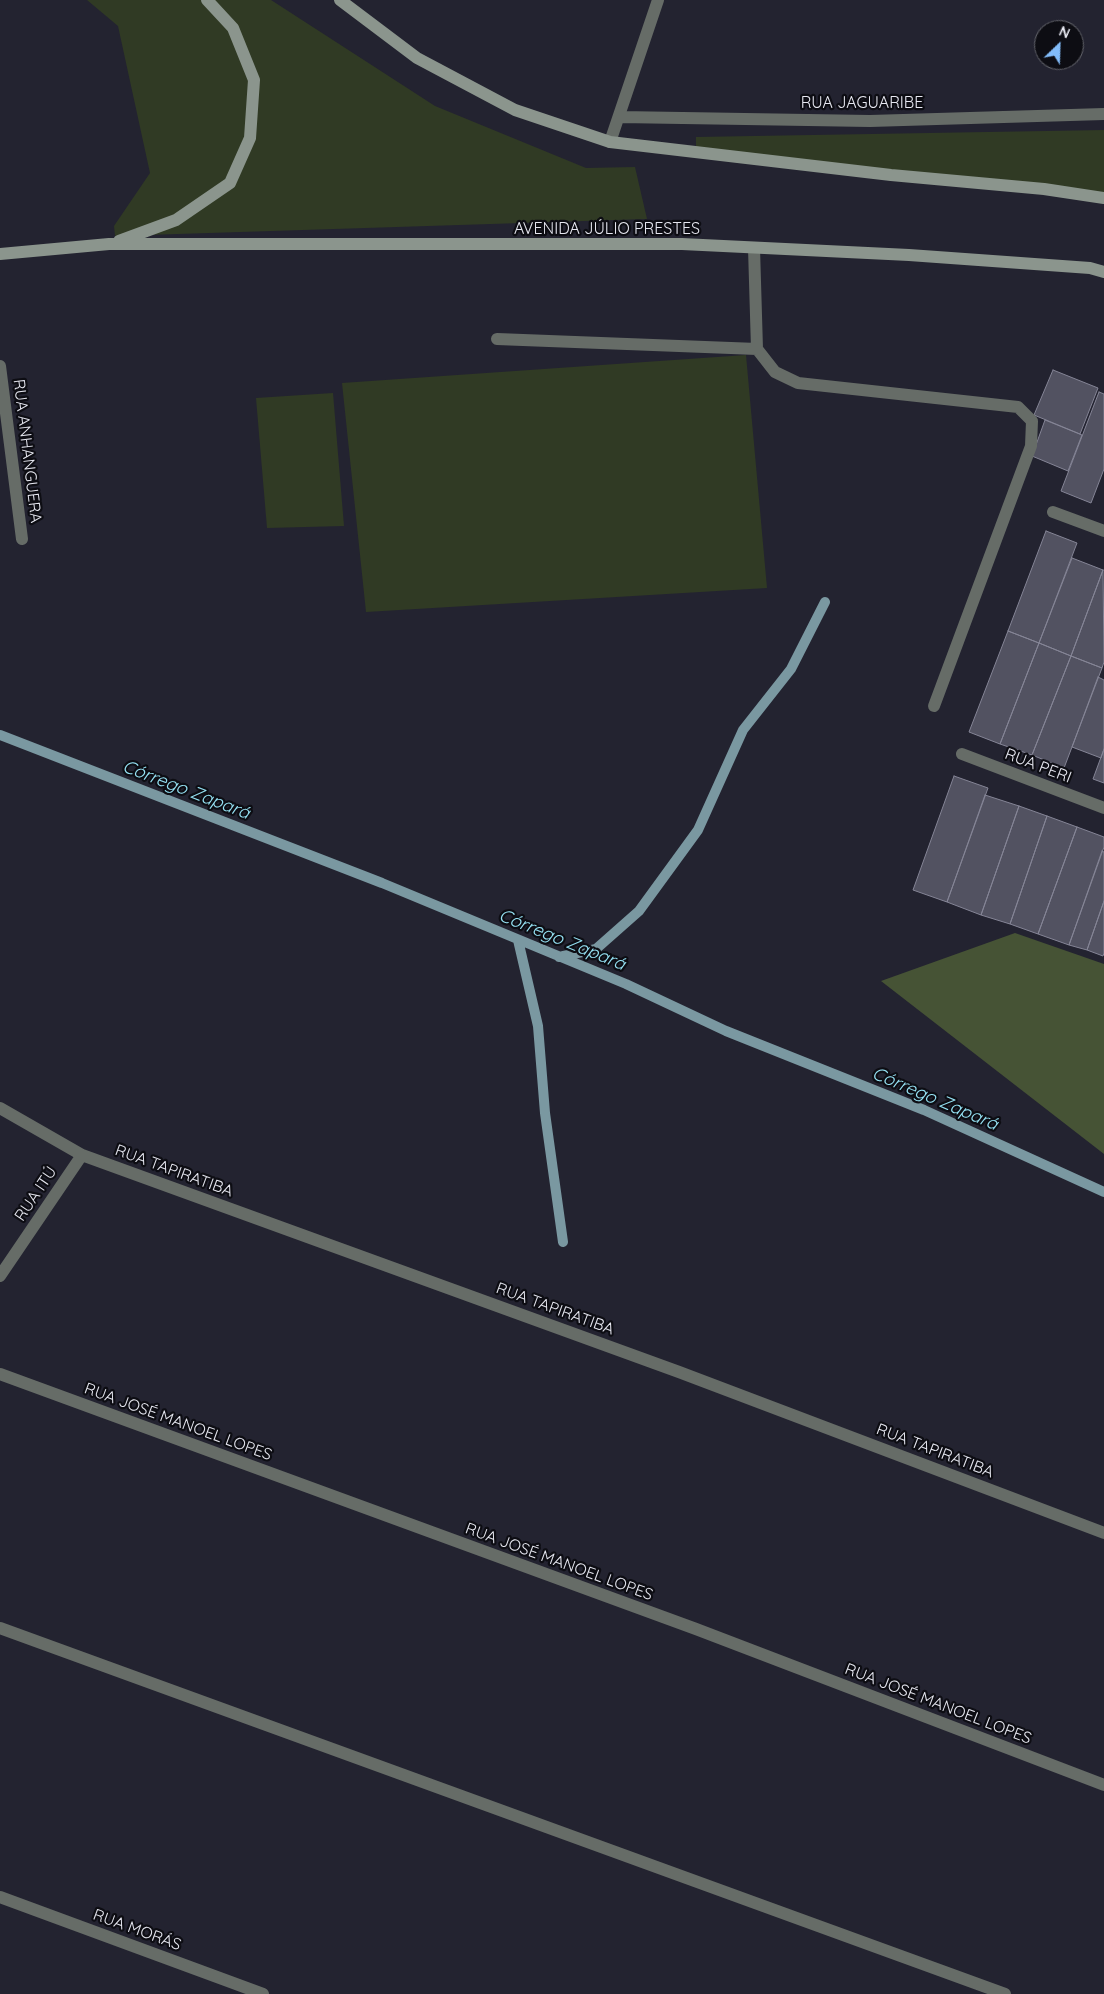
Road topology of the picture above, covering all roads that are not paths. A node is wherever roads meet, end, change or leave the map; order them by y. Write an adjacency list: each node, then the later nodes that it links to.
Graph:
1 (207, 0): 8 (main road)
2 (340, 0): 6 (main road)
3 (658, 0): 5 (street)
4 (1104, 114): 5 (street, RUA JAGUARIBE)
5 (620, 117): 6 (street)
6 (610, 142): 7 (main road)
7 (1104, 198)
8 (109, 244): 9 (main road, AVENIDA JÚLIO PRESTES); 10 (main road)
9 (754, 248): 11 (main road, AVENIDA JÚLIO PRESTES); 13 (street)
10 (0, 254)
11 (1104, 272)
12 (497, 339): 13 (street)
13 (757, 349): 18 (street)
14 (0, 366): 17 (street, RUA ANHANGUERA)
15 (1053, 512): 16 (street)
16 (1104, 531)
17 (22, 540)
18 (934, 706)
19 (962, 754): 20 (street, RUA PERI)
20 (1104, 808)
21 (0, 1108): 22 (street, RUA TAPIRATIBA)
22 (82, 1155): 23 (street, RUA ITÚ); 25 (street, RUA TAPIRATIBA)
23 (0, 1276)
24 (0, 1374): 27 (street, RUA JOSÉ MANOEL LOPES)
25 (1104, 1533)
26 (0, 1628): 30 (street)
27 (1104, 1785)
28 (0, 1898): 29 (street, RUA MORÁS)
29 (263, 1994)
30 (1005, 1994)

